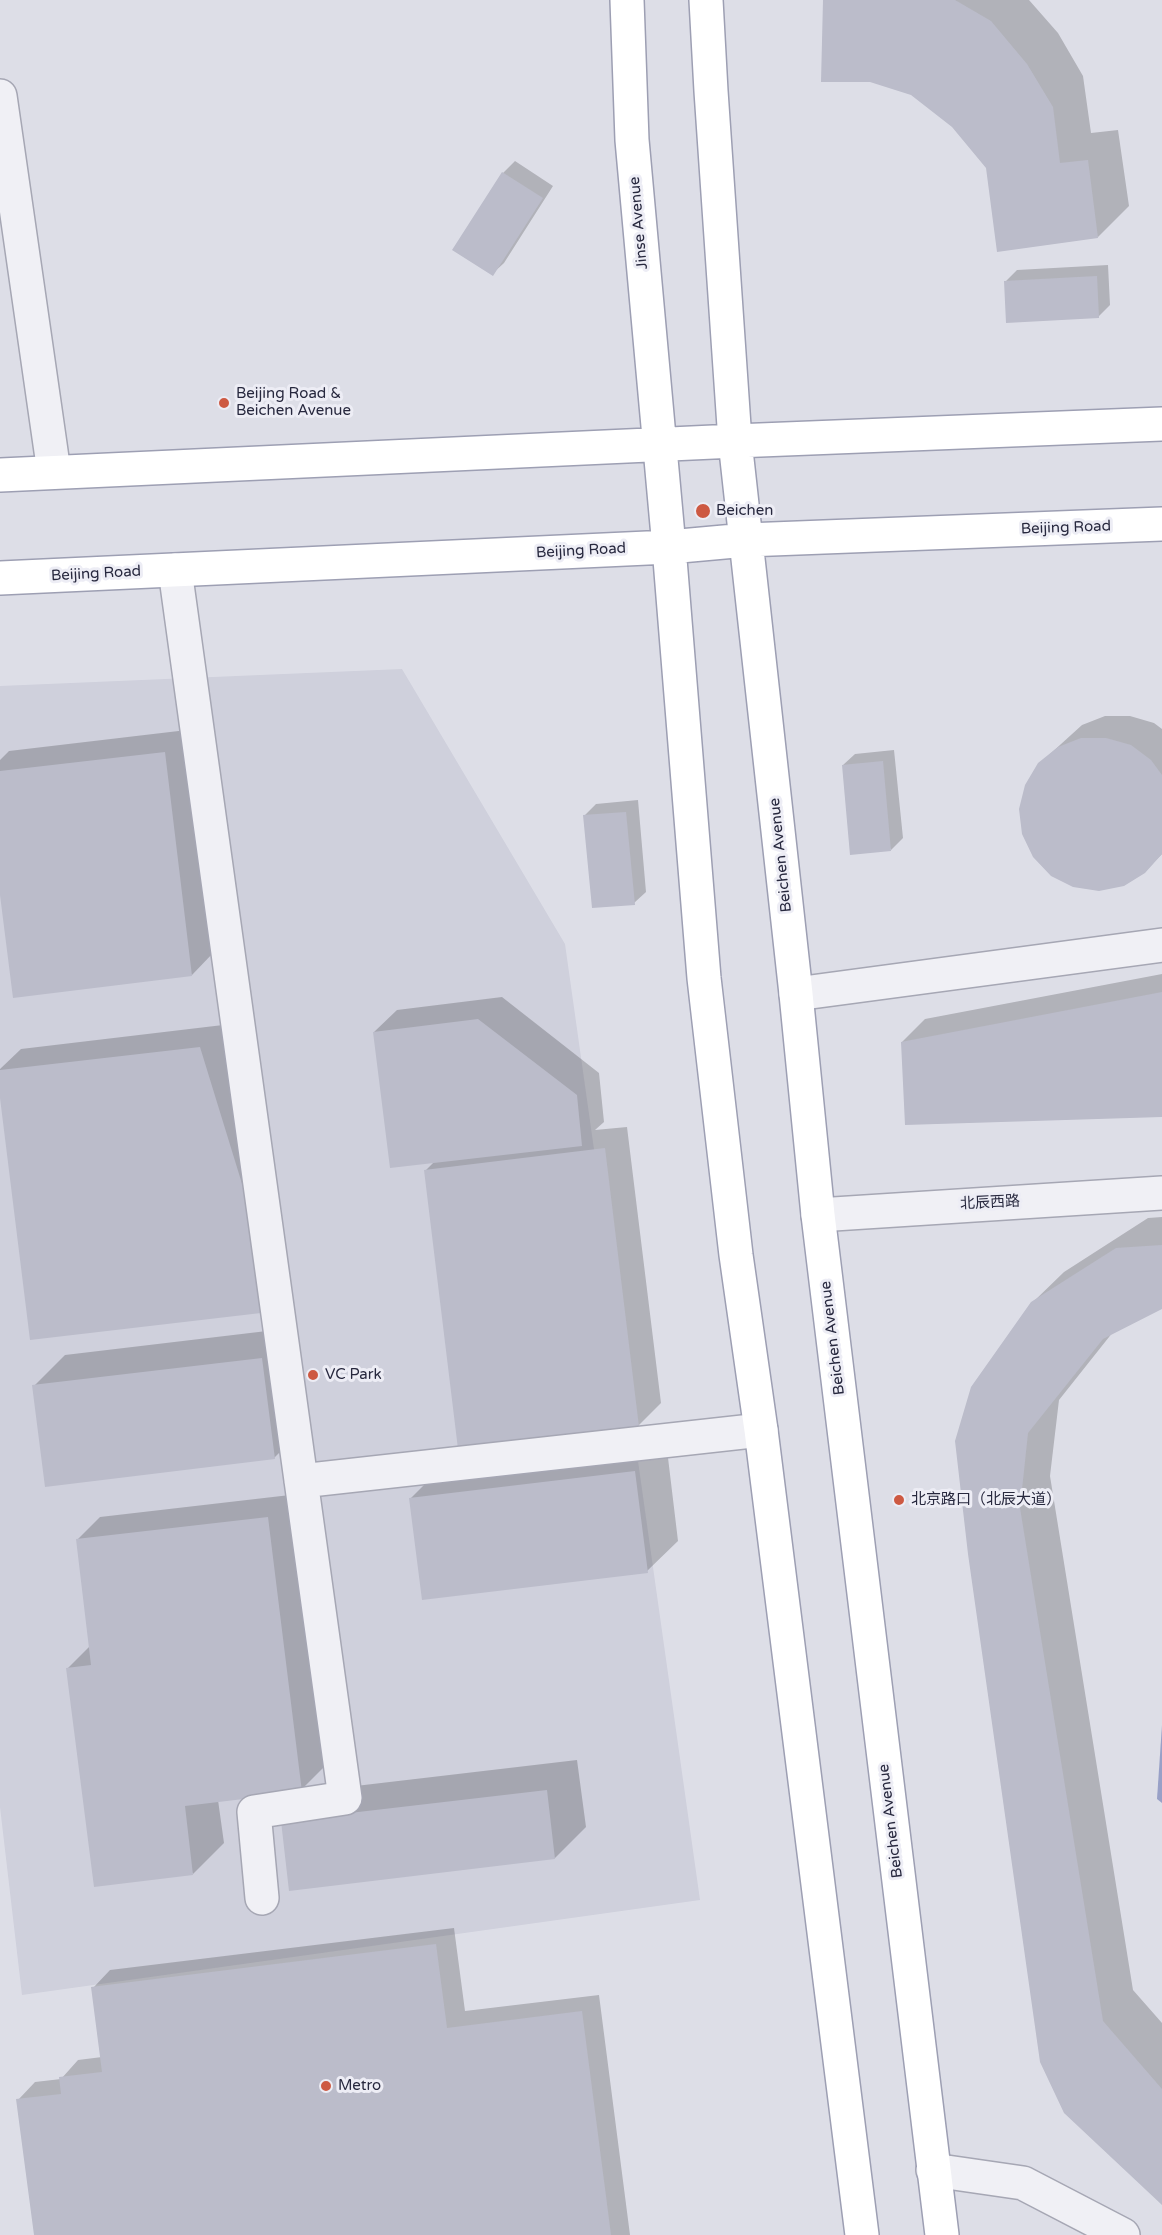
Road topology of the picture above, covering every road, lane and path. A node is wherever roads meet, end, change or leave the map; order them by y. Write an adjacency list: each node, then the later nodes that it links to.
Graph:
1 (627, 0): 6 (main road, Jinse Avenue)
2 (706, 0): 5 (main road)
3 (0, 96): 7 (street)
4 (1162, 424): 5 (main road)
5 (735, 441): 6 (main road); 10 (main road, Beichen Avenue)
6 (659, 445): 7 (main road); 11 (main road)
7 (54, 472): 8 (main road)
8 (0, 475)
9 (1162, 524): 10 (main road, Beijing Road)
10 (746, 540): 11 (main road, Beijing Road); 15 (main road, Beichen Avenue)
11 (669, 547): 12 (main road, Beijing Road); 18 (main road)
12 (175, 570): 13 (main road, Beijing Road); 19 (street)
13 (0, 578)
14 (1162, 945): 15 (street)
15 (796, 994): 17 (main road, Beichen Avenue)
16 (1162, 1193): 17 (street, 北辰西路)
17 (818, 1215): 21 (main road, Beichen Avenue)
18 (761, 1431): 19 (street); 22 (main road)
19 (301, 1481): 20 (street)
20 (262, 1898)
21 (933, 2170): 23 (main road, Beichen Avenue); 24 (street)
22 (862, 2235)
23 (942, 2235)
24 (1123, 2235)

